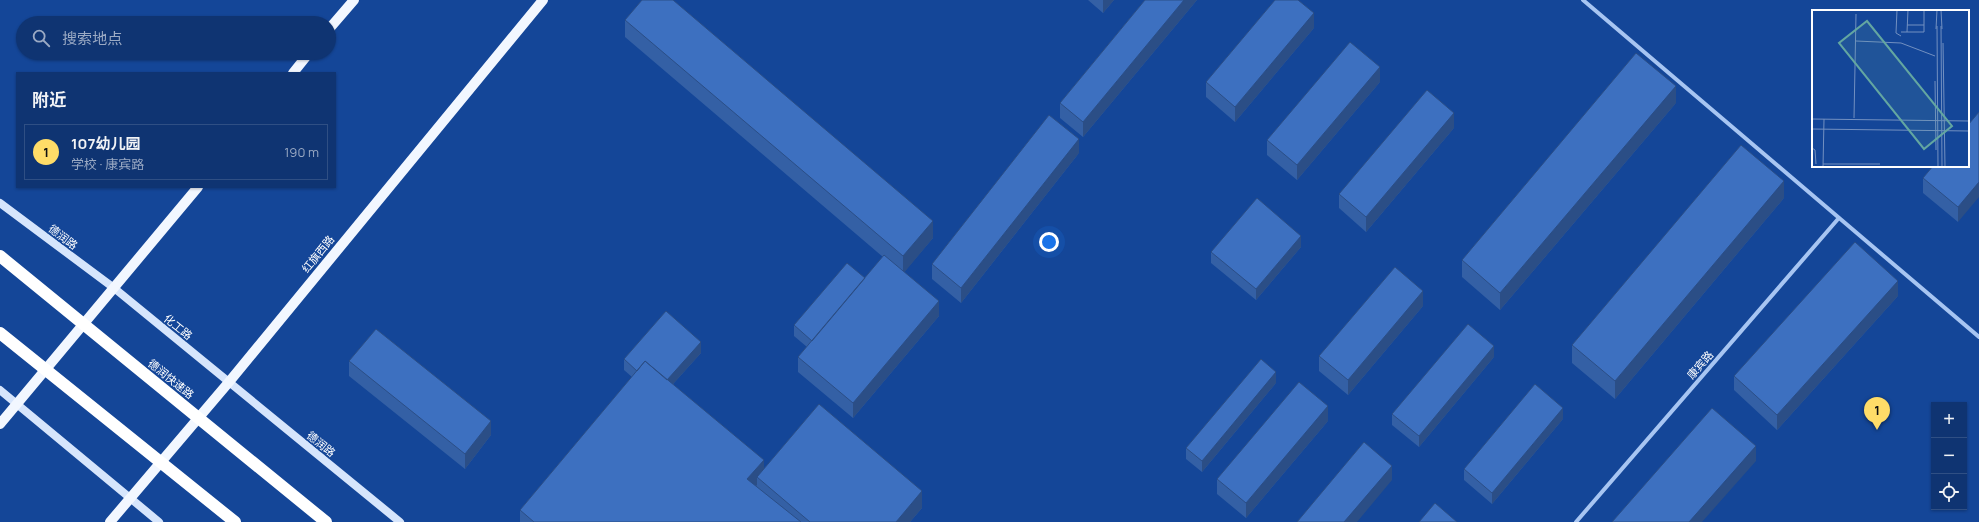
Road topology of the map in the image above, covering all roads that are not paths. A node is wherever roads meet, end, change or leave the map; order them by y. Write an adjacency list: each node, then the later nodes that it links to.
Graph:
1 (354, 0): 4 (main road)
2 (543, 0): 14 (main road, 红旗西路)
3 (1583, 0): 9 (street)
4 (336, 21)
5 (303, 60): 6 (main road)
6 (294, 72)
7 (197, 188): 11 (main road)
8 (0, 203): 11 (main road, 德润路)
9 (1838, 219): 13 (street); 24 (street, 康宾路)
10 (0, 256): 22 (highway, 德润快速路)
11 (114, 288): 14 (main road, 化工路); 16 (main road)
12 (0, 333): 21 (highway)
13 (1979, 337)
14 (228, 382): 18 (main road, 红旗西路); 23 (main road, 德润路)
15 (0, 390): 16 (main road)
16 (16, 404): 17 (main road); 18 (main road)
17 (0, 424)
18 (129, 498): 19 (main road, 红旗西路); 20 (main road)
19 (110, 522)
20 (159, 522)
21 (235, 522)
22 (326, 522)
23 (400, 522)
24 (1576, 522)

